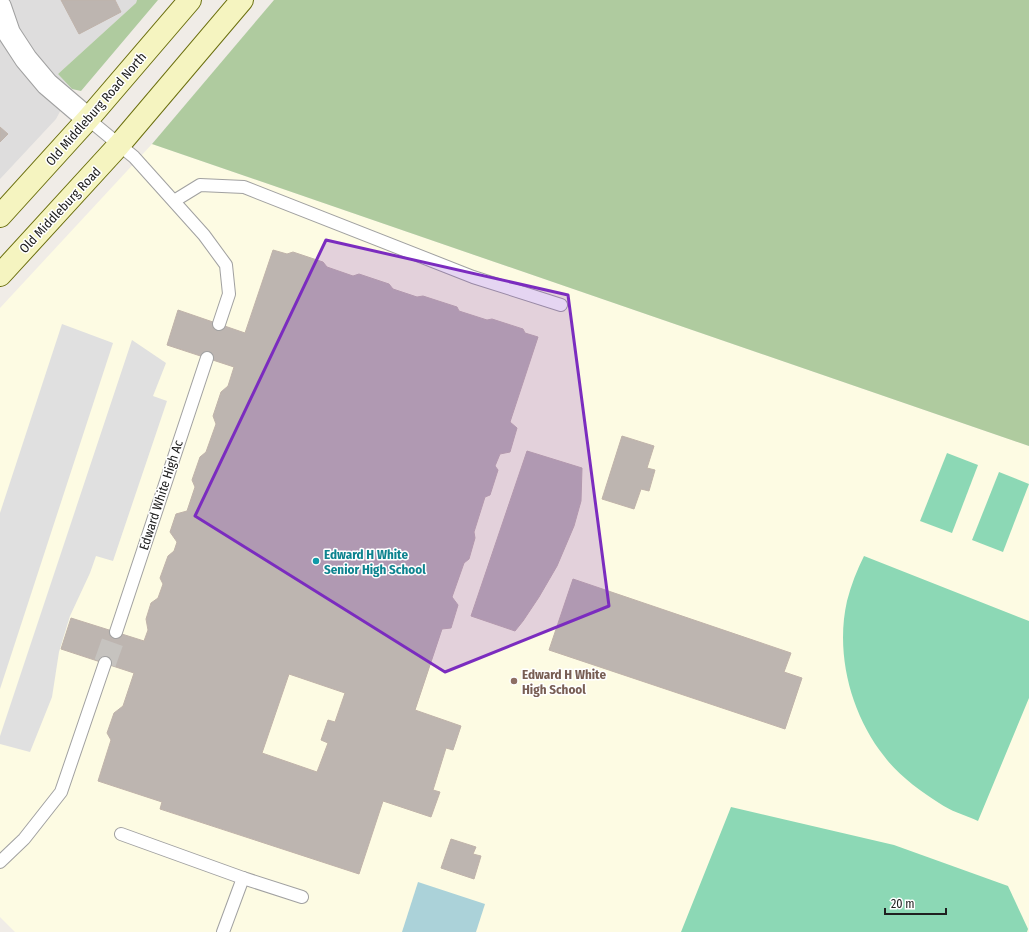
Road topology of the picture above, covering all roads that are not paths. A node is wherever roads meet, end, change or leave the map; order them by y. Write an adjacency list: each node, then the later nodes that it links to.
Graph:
1 (190, 0): 4 (main road, Old Middleburg Road North)
2 (242, 0): 5 (main road)
3 (0, 7): 4 (street)
4 (88, 119): 5 (lane); 7 (main road, Old Middleburg Road North)
5 (119, 145): 6 (lane); 8 (main road, Old Middleburg Road)
6 (174, 201): 9 (lane); 10 (lane)
7 (0, 216)
8 (0, 275)
9 (561, 305)
10 (219, 324)
11 (207, 358): 12 (lane, Edward White High Ac)
12 (116, 632)
13 (105, 663): 15 (lane)
14 (121, 834): 16 (lane)
15 (0, 862)
16 (243, 878): 17 (lane); 18 (lane)
17 (302, 897)
18 (223, 932)

